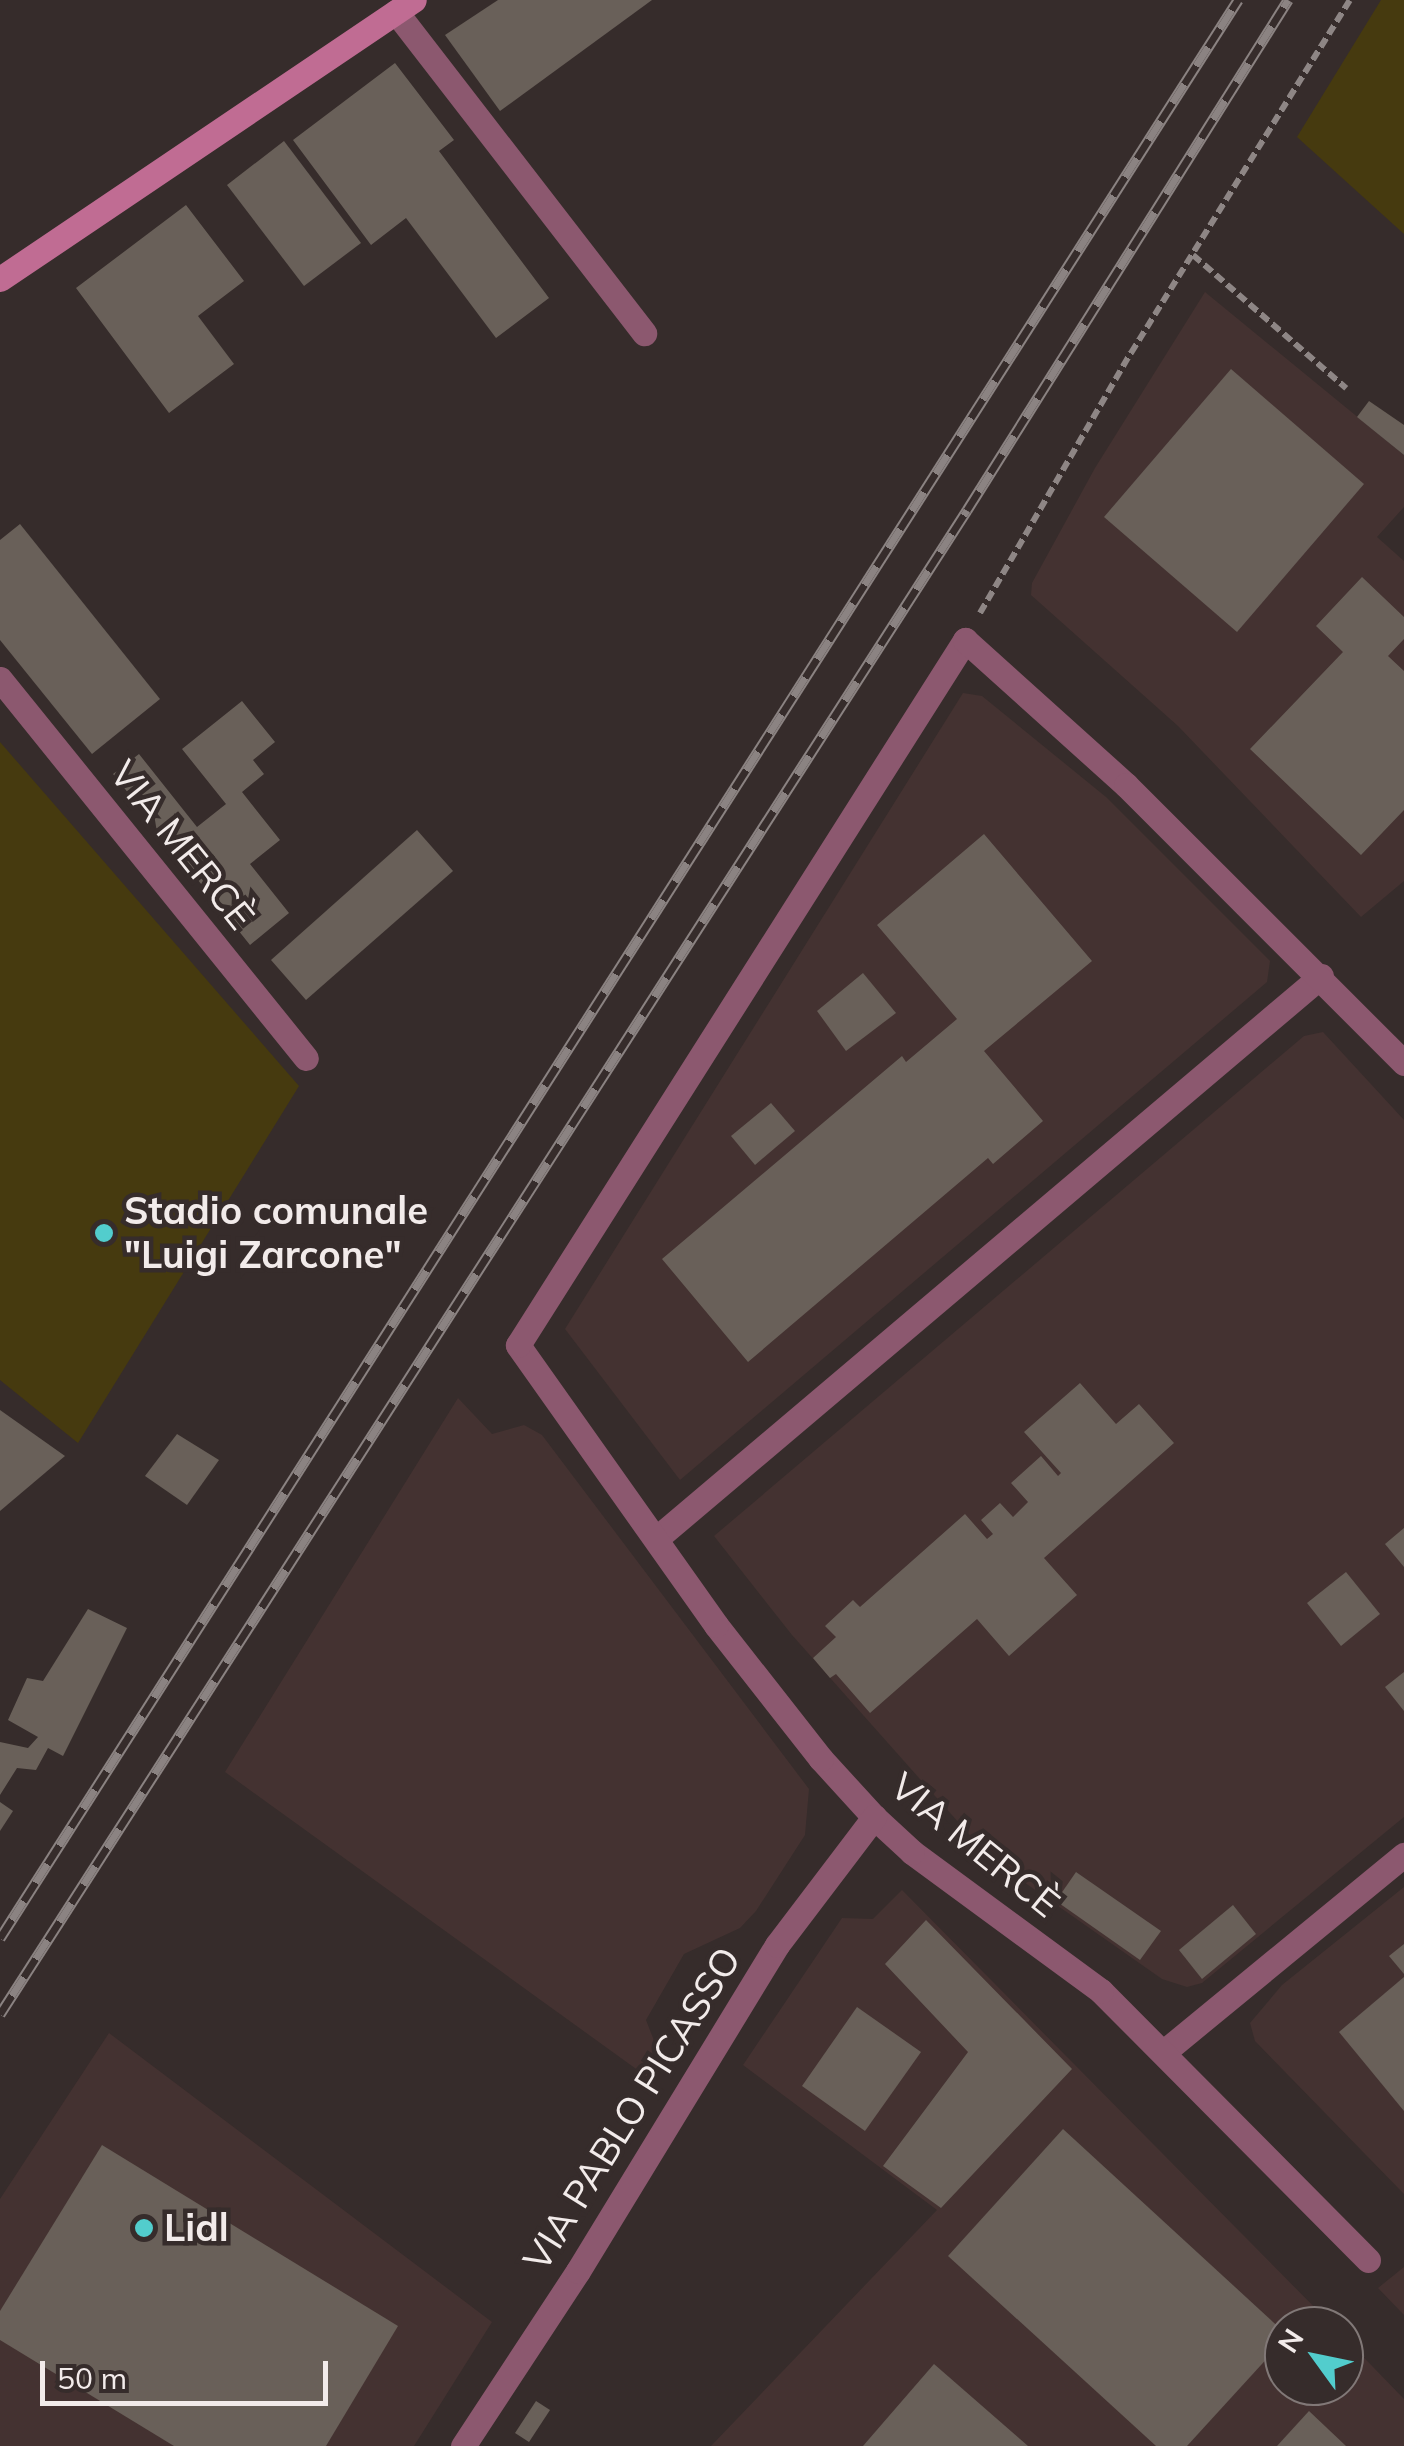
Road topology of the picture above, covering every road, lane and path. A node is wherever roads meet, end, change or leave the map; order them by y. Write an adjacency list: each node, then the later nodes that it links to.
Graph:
1 (1350, 0): 3 (path)
2 (405, 6): 4 (main road); 5 (street)
3 (1193, 255): 6 (path); 7 (path)
4 (0, 279)
5 (644, 334)
6 (1346, 388)
7 (965, 640): 9 (street); 12 (street, VIA MERCÈ)
8 (0, 679): 10 (street, VIA MERCÈ)
9 (1320, 976): 11 (street); 12 (street)
10 (306, 1058)
11 (1404, 1063)
12 (657, 1538): 13 (street, VIA MERCÈ)
13 (874, 1817): 15 (street, VIA MERCÈ); 17 (street, VIA PABLO PICASSO)
14 (1404, 1855): 15 (street)
15 (1165, 2051): 16 (street, VIA MERCÈ)
16 (1368, 2260)
17 (464, 2446)

